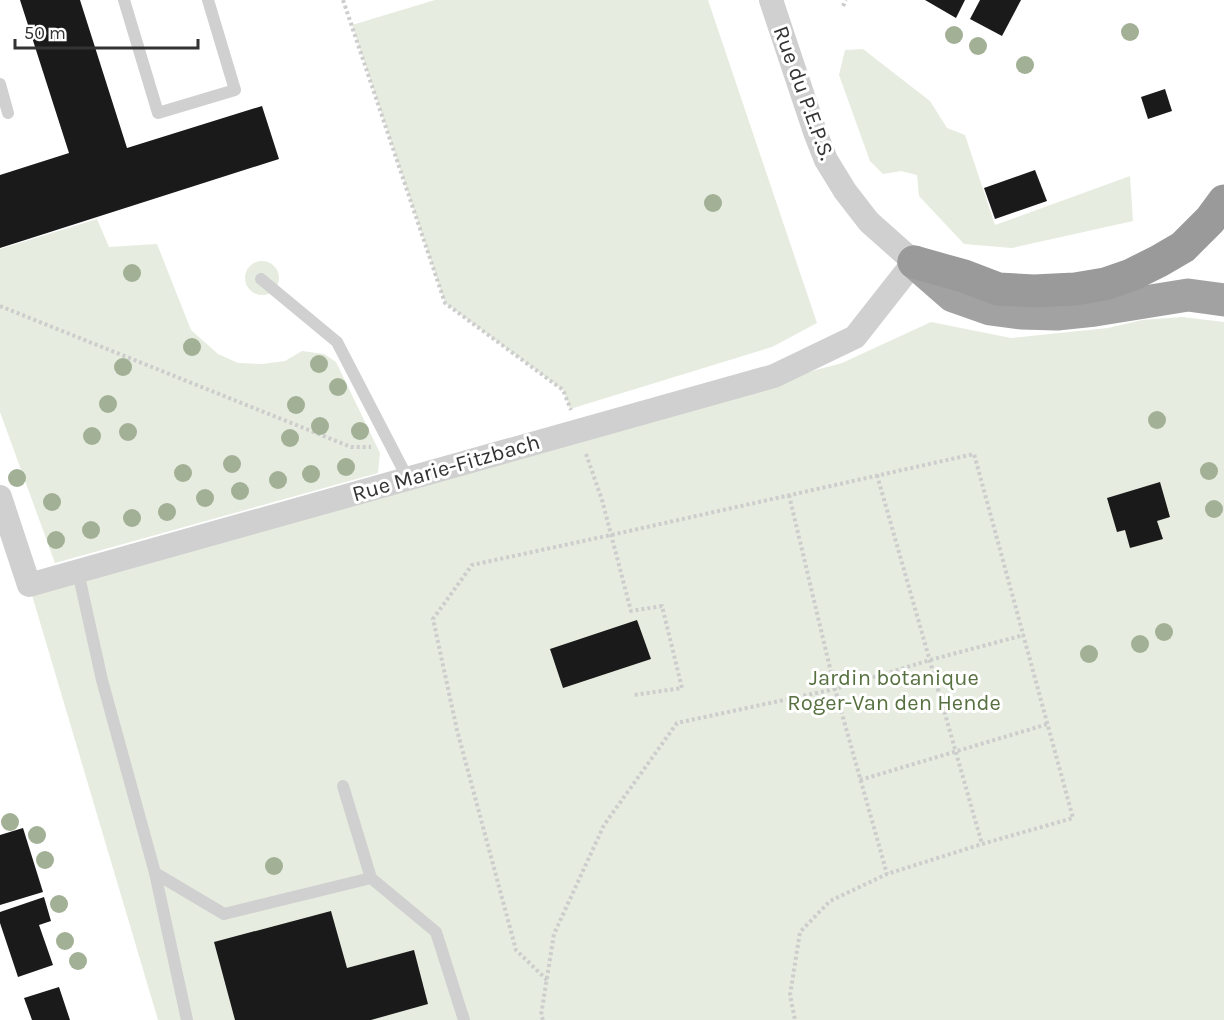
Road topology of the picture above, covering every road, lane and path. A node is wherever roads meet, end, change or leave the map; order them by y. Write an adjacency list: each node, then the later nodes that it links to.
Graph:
1 (124, 0): 2 (lane)
2 (208, 0)
3 (344, 0): 14 (path)
4 (771, 0): 10 (street, Rue du P.E.P.S.)
5 (846, 0): 6 (path)
6 (843, 6)
7 (0, 84): 8 (lane)
8 (8, 113)
9 (1224, 201): 10 (highway)
10 (914, 262): 12 (highway); 14 (street, Rue Marie-Fitzbach)
11 (261, 279): 15 (lane)
12 (1224, 300)
13 (0, 306): 15 (path)
14 (579, 431): 17 (street, Rue Marie-Fitzbach); 20 (path)
15 (388, 438): 17 (lane)
16 (877, 475): 18 (path); 22 (path); 23 (path)
17 (408, 479): 21 (street, Rue Marie-Fitzbach)
18 (789, 495): 20 (path); 24 (path)
19 (0, 497): 21 (street, Rue Marie-Fitzbach)
20 (611, 535): 25 (path); 34 (path)
21 (78, 572): 31 (lane)
22 (1023, 635): 23 (path); 26 (path)
23 (930, 660): 24 (path); 27 (path)
24 (835, 689): 28 (path); 34 (path)
25 (634, 695)
26 (1048, 724): 27 (path); 30 (path)
27 (955, 751): 28 (path); 30 (path)
28 (860, 780): 32 (path)
29 (343, 786): 33 (lane)
30 (982, 844): 32 (path)
31 (155, 873): 33 (lane); 35 (lane)
32 (887, 874): 38 (path)
33 (371, 878): 36 (lane)
34 (547, 980): 37 (path)
35 (187, 1020)
36 (464, 1020)
37 (543, 1020)
38 (795, 1020)

